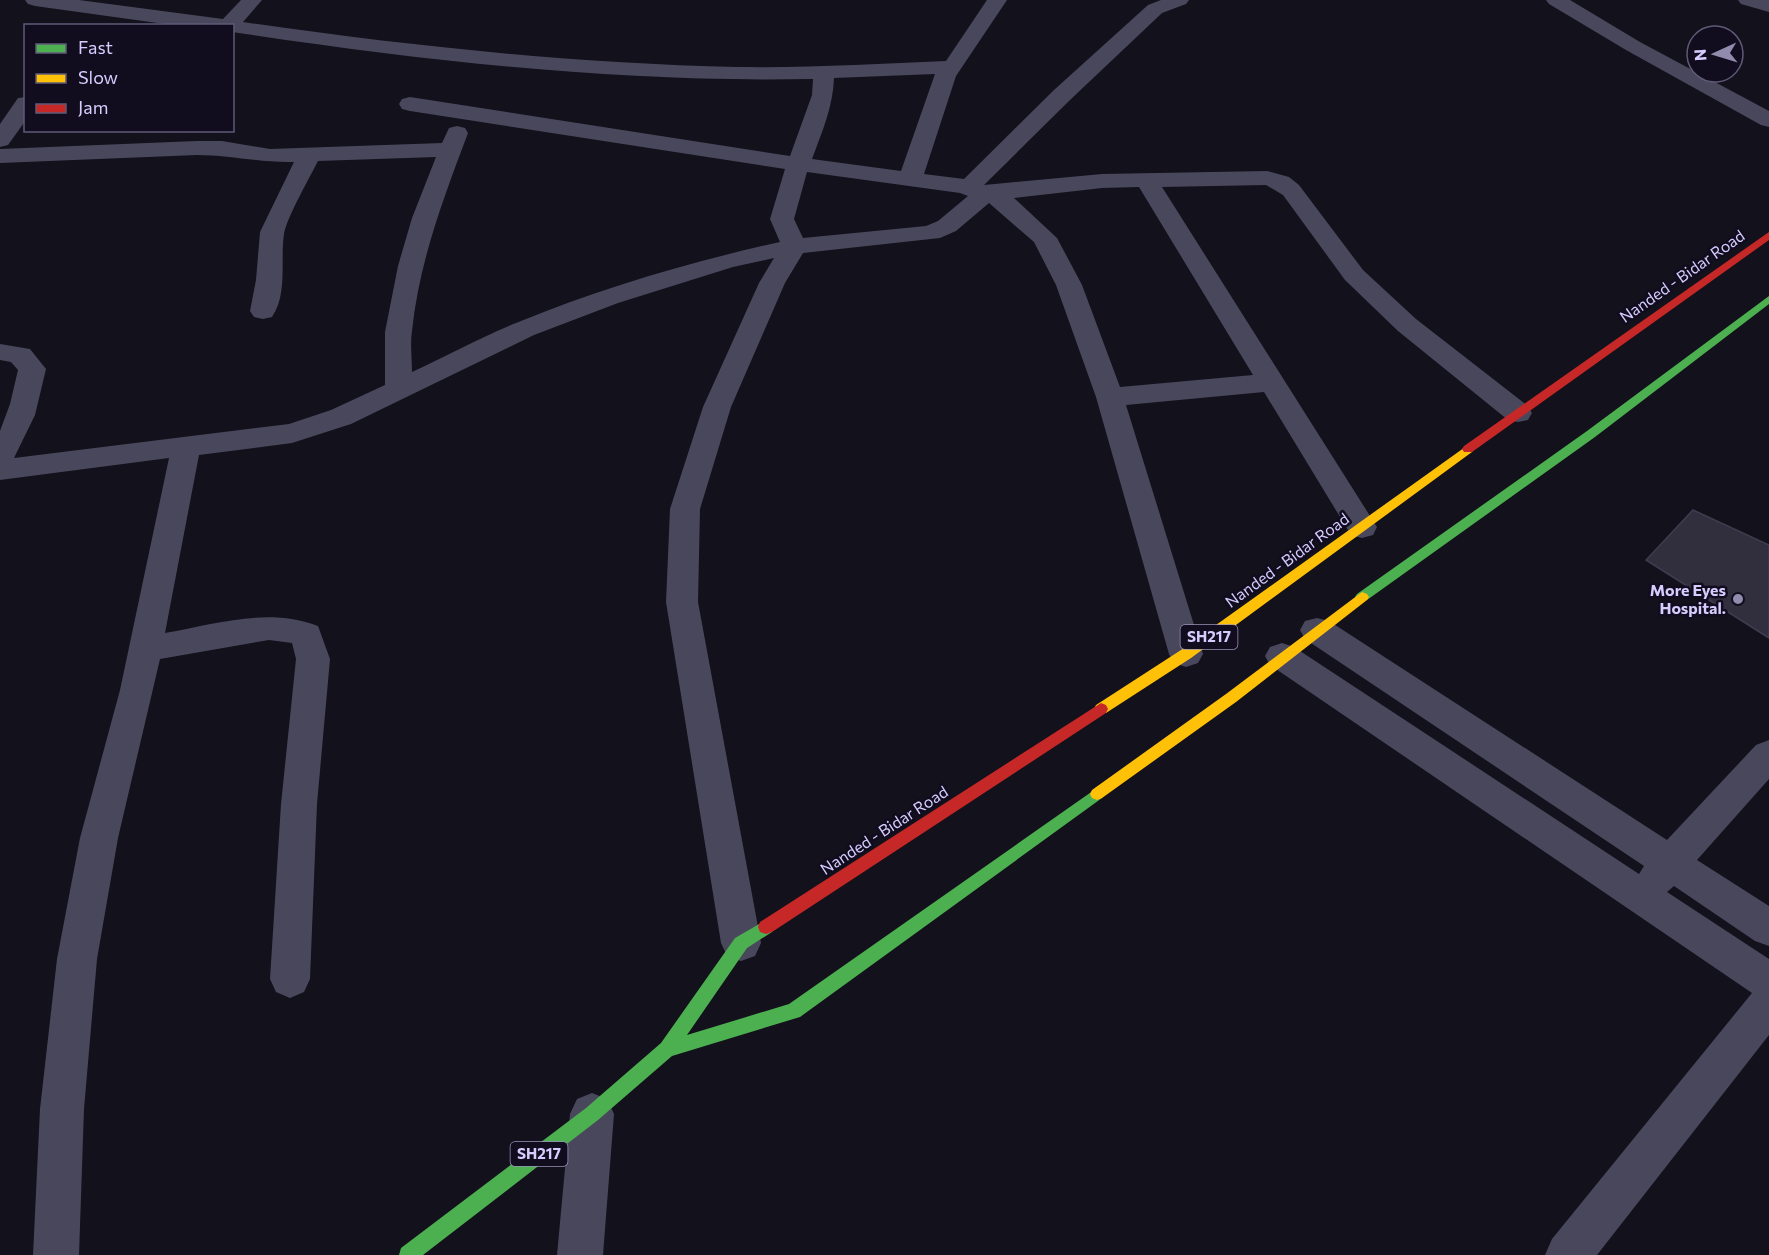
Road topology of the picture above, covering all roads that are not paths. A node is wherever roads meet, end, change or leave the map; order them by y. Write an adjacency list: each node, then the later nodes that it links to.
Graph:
1 (35, 0): 9 (street)
2 (143, 0): 9 (street)
3 (252, 0): 12 (street)
4 (997, 0): 14 (street)
5 (1179, 0): 27 (street)
6 (1556, 0): 19 (street)
7 (1748, 0): 8 (street)
8 (1769, 6)
9 (118, 9): 10 (street); 11 (street)
10 (103, 24)
11 (214, 24)
12 (229, 24)
13 (234, 26): 15 (street)
14 (953, 67): 15 (street); 25 (street)
15 (824, 72): 24 (street)
16 (410, 104): 18 (street)
17 (24, 106): 20 (street)
18 (470, 113): 21 (street); 24 (street)
19 (1769, 120)
20 (0, 140)
21 (450, 150): 22 (street); 34 (street)
22 (309, 155): 23 (street); 31 (street)
23 (0, 156)
24 (798, 164): 25 (street); 29 (street)
25 (910, 179): 27 (street)
26 (1146, 180): 27 (street); 33 (street); 36 (street)
27 (977, 190): 29 (street); 35 (street)
28 (1769, 235): 36 (main road, Nanded - Bidar Road / SH217)
29 (794, 246): 34 (street); 49 (street)
30 (1769, 299): 41 (main road, Nanded - Bidar Road / SH217)
31 (262, 311)
32 (0, 352): 38 (street)
33 (1271, 382): 35 (street); 40 (street)
34 (399, 389): 37 (street)
35 (1110, 397): 43 (street)
36 (1518, 412): 40 (main road, Nanded - Bidar Road / SH217)
37 (186, 446): 39 (street); 42 (street)
38 (0, 457)
39 (0, 470)
40 (1362, 527): 43 (main road, Nanded - Bidar Road / SH217)
41 (1317, 630): 44 (main road, Nanded - Bidar Road / SH217); 46 (street)
42 (145, 649): 50 (street); 55 (street)
43 (1186, 654): 49 (main road, Nanded - Bidar Road / SH217)
44 (1282, 656): 47 (street); 53 (main road, Nanded - Bidar Road / SH217)
45 (1769, 755): 46 (street)
46 (1669, 864): 47 (street); 48 (street)
47 (1640, 896): 51 (street)
48 (1769, 928)
49 (741, 943): 53 (main road, Nanded - Bidar Road / SH217)
50 (290, 979)
51 (1769, 982)
52 (1769, 1003): 58 (street)
53 (667, 1049): 54 (main road, Nanded - Bidar Road / SH217)
54 (592, 1114): 56 (main road, Nanded - Bidar Road / SH217); 57 (street)
55 (56, 1255)
56 (408, 1255)
57 (580, 1255)
58 (1568, 1255)

